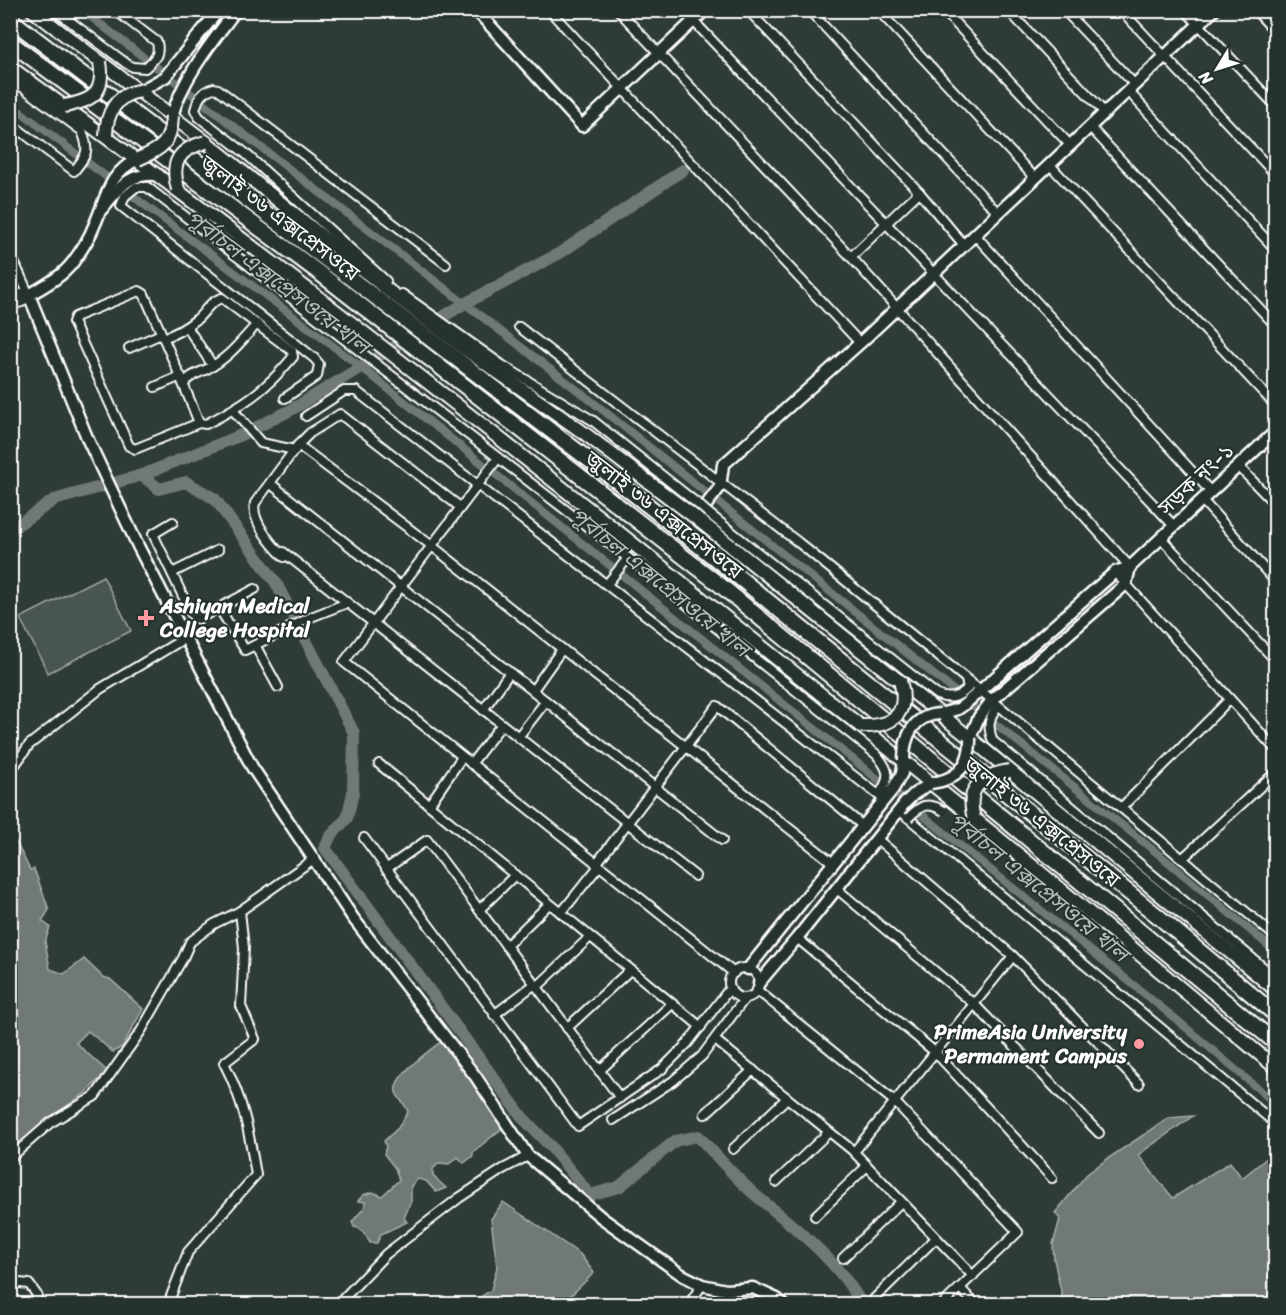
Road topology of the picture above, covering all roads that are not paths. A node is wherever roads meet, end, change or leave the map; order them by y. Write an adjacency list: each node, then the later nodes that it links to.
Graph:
1 (55, 10): 2 (street)
2 (115, 10)
3 (219, 10): 33 (street)
4 (236, 10): 37 (street)
5 (476, 10): 32 (street)
6 (549, 10): 32 (street)
7 (618, 10): 26 (street)
8 (683, 10): 22 (street)
9 (705, 10): 22 (street)
10 (748, 10): 50 (street)
11 (809, 10): 52 (street)
12 (878, 10): 47 (street)
13 (943, 10): 42 (street)
14 (1008, 10): 36 (street)
15 (1064, 10): 31 (street)
16 (1121, 10): 27 (street)
17 (1185, 10): 23 (street)
18 (1214, 10): 23 (street)
19 (1255, 10): 24 (street)
20 (33, 11): 28 (main road)
21 (10, 19): 61 (highway, জুলাই ৩৬ এক্সপ্রেসওয়ে)
22 (694, 21): 26 (street); 53 (street)
23 (1198, 25): 27 (street); 35 (street)
24 (1275, 32)
25 (10, 42): 187 (highway, জুলাই ৩৬ এক্সপ্রেসওয়ে)
26 (659, 54): 32 (street); 58 (street)
27 (1164, 57): 31 (street); 46 (street)
28 (100, 62): 33 (main road); 34 (main road, bridge)
29 (10, 67): 34 (main road)
30 (10, 78): 38 (street)
31 (1131, 88): 36 (street); 56 (street)
32 (622, 89): 71 (street)
33 (140, 91): 37 (main road); 40 (main road, bridge)
34 (64, 106): 40 (main road)
35 (1275, 106)
36 (1105, 113): 39 (street)
37 (172, 116): 41 (main road); 43 (main road, bridge)
38 (10, 123)
39 (1090, 127): 42 (street); 67 (street)
40 (106, 136): 43 (main road)
41 (206, 142): 49 (main road, bridge); 61 (main road)
42 (1070, 145): 44 (street)
43 (132, 162): 45 (main road); 51 (street)
44 (1050, 165): 47 (street); 79 (street)
45 (159, 175): 49 (main road); 51 (street)
46 (1275, 175)
47 (1035, 178): 52 (street)
48 (147, 188): 72 (street); 78 (street); 85 (street)
49 (178, 189): 128 (main road)
50 (919, 192): 53 (street); 55 (street)
51 (108, 195): 62 (street)
52 (998, 213): 54 (street)
53 (885, 224): 58 (street); 60 (street)
54 (975, 235): 55 (street); 90 (street)
55 (964, 245): 60 (street)
56 (1275, 250)
57 (10, 253): 62 (street)
58 (851, 257): 65 (street)
59 (446, 264): 61 (street)
60 (933, 274): 65 (street); 95 (street)
61 (387, 293): 74 (highway, জুলাই ৩৬ এক্সপ্রেসওয়ে); 74 (street)
62 (29, 295): 63 (street); 64 (street); 112 (street)
63 (10, 297)
64 (10, 305)
65 (896, 309): 71 (street); 101 (street)
66 (257, 324): 68 (street); 75 (street); 80 (street)
67 (1275, 326)
68 (187, 327): 70 (street); 75 (street)
69 (519, 327): 89 (street)
70 (162, 336): 73 (street); 76 (street); 82 (street)
71 (860, 343): 89 (street)
72 (356, 345)
73 (129, 348)
74 (460, 348): 93 (main road); 182 (highway, জুলাই ৩৬ এক্সপ্রেসওয়ে)
75 (213, 366): 76 (street)
76 (182, 380): 77 (street); 82 (street)
77 (155, 387)
78 (285, 398)
79 (1275, 406)
80 (233, 410): 82 (street); 84 (street)
81 (306, 416): 88 (street)
82 (199, 423)
83 (1275, 431): 86 (street, সড়ক নং-১)
84 (297, 447): 87 (street); 92 (street); 97 (street)
85 (498, 458): 88 (street); 100 (street)
86 (1238, 466): 90 (street, সড়ক নং-১); 91 (street)
87 (270, 484): 107 (street); 111 (street)
88 (478, 485): 92 (street); 105 (street)
89 (721, 485): 93 (street); 117 (street)
90 (1206, 496): 95 (street, সড়ক নং-১); 104 (street)
91 (1275, 505)
92 (460, 507): 97 (street)
93 (702, 511): 117 (street); 118 (main road)
94 (172, 522): 103 (street)
95 (1174, 526): 96 (street, সড়ক নং-১)
96 (1161, 538): 101 (street); 115 (street, সড়ক নং-১)
97 (432, 546): 107 (street); 114 (street)
98 (218, 550): 103 (street)
99 (283, 552): 109 (street)
100 (628, 558): 105 (street); 142 (street)
101 (1130, 567): 102 (street); 106 (street)
102 (1115, 572): 106 (street); 121 (street)
103 (171, 573): 110 (street)
104 (1275, 582)
105 (607, 584): 142 (street)
106 (1126, 584): 122 (street); 124 (street)
107 (402, 586): 111 (street); 116 (street)
108 (255, 589): 110 (street)
109 (347, 603): 111 (street); 113 (street)
110 (219, 608): 113 (street)
111 (372, 624): 125 (street); 133 (street)
112 (184, 638): 138 (street); 153 (street)
113 (255, 645): 119 (street)
114 (562, 649): 120 (street); 131 (street)
115 (1275, 661)
116 (510, 672): 120 (street); 125 (street)
117 (965, 679): 121 (street)
118 (900, 681): 126 (main road); 128 (main road, bridge)
119 (278, 687)
120 (533, 690): 123 (street)
121 (979, 690): 124 (street); 126 (street)
122 (1230, 699): 132 (street); 144 (street)
123 (546, 701): 129 (street); 141 (street)
124 (995, 703): 130 (street); 144 (street); 173 (street)
125 (483, 710): 127 (street)
126 (940, 714): 130 (main road); 134 (street, bridge)
127 (502, 724): 129 (street); 136 (street)
128 (861, 726): 134 (main road)
129 (518, 737): 148 (street)
130 (969, 738): 137 (main road); 140 (street, bridge)
131 (686, 747): 141 (street); 149 (street); 155 (street)
132 (1275, 750)
133 (462, 757): 136 (street); 143 (street)
134 (904, 760): 140 (main road); 142 (street)
135 (378, 764): 143 (street)
136 (471, 764): 156 (street)
137 (1010, 771): 147 (main road, bridge); 177 (main road)
138 (10, 772)
139 (1275, 772): 154 (street)
140 (931, 783): 146 (street); 147 (main road)
141 (655, 787): 148 (street); 152 (street)
142 (882, 797): 149 (street)
143 (429, 805): 158 (street)
144 (1121, 808): 154 (street)
145 (944, 811): 146 (street, bridge)
146 (904, 815): 151 (street); 201 (street)
147 (974, 818): 183 (main road)
148 (627, 823): 156 (street); 159 (street)
149 (863, 826): 155 (street)
150 (364, 838): 157 (street)
151 (878, 839): 160 (street); 169 (street)
152 (722, 840)
153 (315, 858): 163 (street); 206 (street)
154 (1182, 859): 166 (street)
155 (833, 863): 170 (street)
156 (597, 865): 164 (street); 172 (street)
157 (386, 869): 162 (street); 181 (street)
158 (515, 875): 161 (street); 162 (street)
159 (695, 876)
160 (837, 889): 167 (street); 180 (street)
161 (549, 904): 164 (street); 168 (street)
162 (479, 910): 168 (street)
163 (240, 911): 207 (street); 221 (street)
164 (561, 913): 165 (street)
165 (590, 937): 171 (street); 174 (street)
166 (1275, 937)
167 (797, 938): 175 (street); 188 (street)
168 (506, 946): 174 (street)
169 (1013, 956): 180 (street); 195 (street)
170 (748, 969): 172 (street); 175 (street)
171 (630, 970): 179 (street); 185 (street)
172 (734, 973): 176 (street)
173 (1275, 978)
174 (536, 986): 181 (street); 185 (street)
175 (758, 987): 178 (street); 198 (street)
176 (730, 988): 178 (street); 184 (street)
177 (1275, 990)
178 (745, 998): 186 (street)
179 (672, 1004): 184 (street); 193 (street)
180 (974, 1004): 188 (street); 203 (street)
181 (494, 1015): 196 (street)
182 (1275, 1016)
183 (1224, 1024): 189 (main road); 190 (main road)
184 (701, 1027): 191 (street)
185 (567, 1028): 193 (street)
186 (715, 1040): 192 (street); 194 (street)
187 (1275, 1043)
188 (935, 1052): 198 (street); 209 (street)
189 (1275, 1059)
190 (1275, 1068)
191 (662, 1069): 194 (street); 196 (street)
192 (753, 1070): 197 (street); 199 (street)
193 (599, 1071): 196 (street)
194 (673, 1082): 200 (street)
195 (1139, 1084)
196 (620, 1098)
197 (787, 1098): 202 (street); 204 (street)
198 (895, 1101): 205 (street); 215 (street)
199 (705, 1114)
200 (613, 1120)
201 (1275, 1125)
202 (829, 1132): 205 (street); 210 (street)
203 (1099, 1133)
204 (733, 1149)
205 (854, 1152): 208 (street)
206 (528, 1156): 217 (street); 222 (street)
207 (10, 1158)
208 (867, 1166): 211 (street); 212 (street)
209 (1052, 1178)
210 (776, 1182)
211 (901, 1202): 213 (street); 214 (street)
212 (815, 1216)
213 (936, 1238): 215 (street); 219 (street)
214 (843, 1258)
215 (973, 1276): 218 (street)
216 (10, 1282): 220 (street)
217 (702, 1285): 223 (street); 224 (street)
218 (960, 1288): 225 (street); 226 (street)
219 (874, 1299)
220 (34, 1305)
221 (168, 1305)
222 (338, 1305)
223 (689, 1305)
224 (783, 1305)
225 (943, 1305)
226 (975, 1305)

